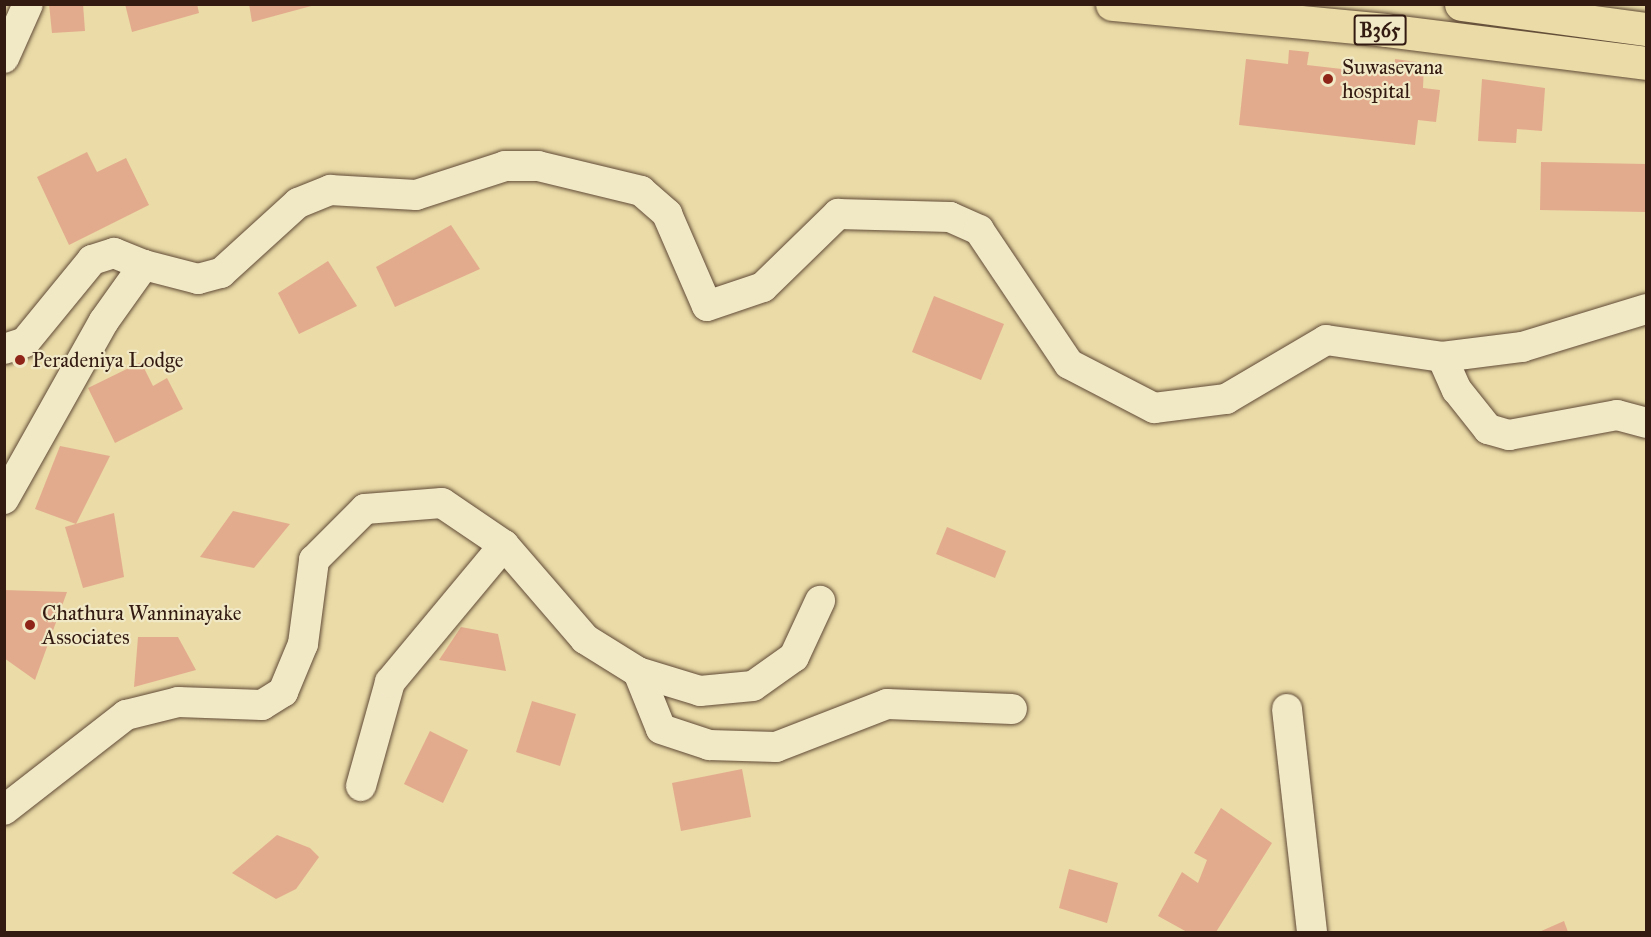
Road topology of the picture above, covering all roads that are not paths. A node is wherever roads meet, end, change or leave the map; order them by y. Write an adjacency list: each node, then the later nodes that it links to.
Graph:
1 (28, 4): 5 (street)
2 (1112, 4): 6 (main road, B365)
3 (1461, 4): 4 (main road)
4 (1647, 30)
5 (4, 58)
6 (1647, 63)
7 (144, 265): 9 (street); 10 (street); 12 (street)
8 (1647, 309): 10 (street)
9 (4, 349)
10 (1442, 357): 11 (street)
11 (1647, 423)
12 (4, 499)
13 (504, 544): 15 (street); 18 (street); 19 (street)
14 (820, 601): 15 (street)
15 (638, 672): 16 (street)
16 (1012, 709)
17 (1287, 709): 20 (street)
18 (361, 786)
19 (4, 810)
20 (1312, 933)

